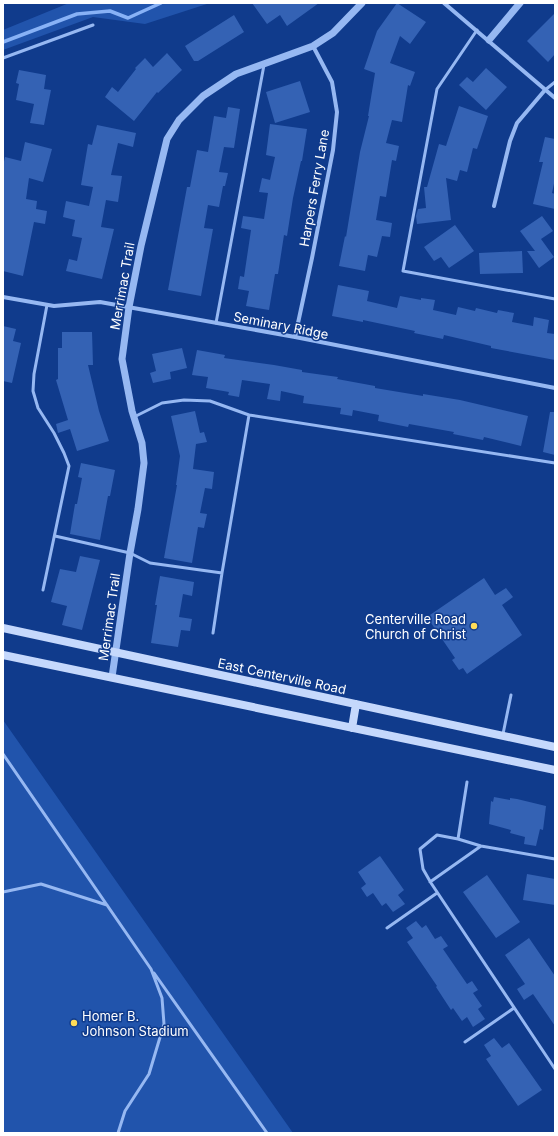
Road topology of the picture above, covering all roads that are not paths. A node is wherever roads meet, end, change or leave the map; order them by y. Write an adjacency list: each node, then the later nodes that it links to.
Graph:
1 (362, 3): 7 (street, Merrimac Trail)
2 (444, 3): 5 (street)
3 (520, 3): 6 (street)
4 (93, 25): 8 (lane)
5 (477, 30): 6 (street); 15 (lane)
6 (489, 40): 11 (street)
7 (313, 46): 9 (street, Merrimac Trail); 19 (street, Harpers Ferry Lane)
8 (3, 58)
9 (264, 64): 17 (street, Merrimac Trail); 18 (lane)
10 (555, 82): 11 (lane)
11 (545, 90): 12 (street); 13 (street)
12 (555, 98)
13 (494, 206)
14 (3, 297): 16 (street, Seminary Ridge)
15 (555, 299)
16 (47, 305): 17 (street, Seminary Ridge); 24 (lane)
17 (129, 307): 18 (street, Seminary Ridge); 22 (street, Merrimac Trail)
18 (216, 323): 19 (street, Seminary Ridge)
19 (295, 338): 20 (street, Seminary Ridge)
20 (555, 388)
21 (249, 415): 22 (lane); 23 (lane); 26 (lane)
22 (134, 417): 25 (street, Merrimac Trail)
23 (555, 463)
24 (55, 536): 25 (lane); 27 (lane)
25 (130, 553): 26 (lane); 30 (street, Merrimac Trail)
26 (222, 573): 29 (lane)
27 (43, 590)
28 (3, 628): 30 (main road, East Centerville Road)
29 (213, 633)
30 (115, 652): 32 (street, Merrimac Trail); 34 (main road, East Centerville Road)
31 (3, 655): 32 (main road)
32 (112, 678): 35 (main road)
33 (511, 695): 36 (lane)
34 (356, 704): 35 (main road); 36 (main road, East Centerville Road)
35 (352, 728): 39 (main road)
36 (502, 736): 37 (main road, East Centerville Road)
37 (555, 747)
38 (3, 754): 47 (lane)
39 (555, 770)
40 (467, 782): 41 (lane)
41 (458, 839): 42 (lane); 44 (lane)
42 (481, 846): 43 (lane); 44 (lane)
43 (555, 859)
44 (430, 882): 46 (lane)
45 (3, 892): 47 (lane)
46 (437, 893): 48 (lane); 50 (lane)
47 (107, 905): 49 (lane)
48 (387, 928)
49 (151, 969): 53 (lane); 54 (lane)
50 (514, 1008): 51 (lane); 52 (lane)
51 (465, 1042)
52 (555, 1069)
53 (118, 1133)
54 (267, 1133)

